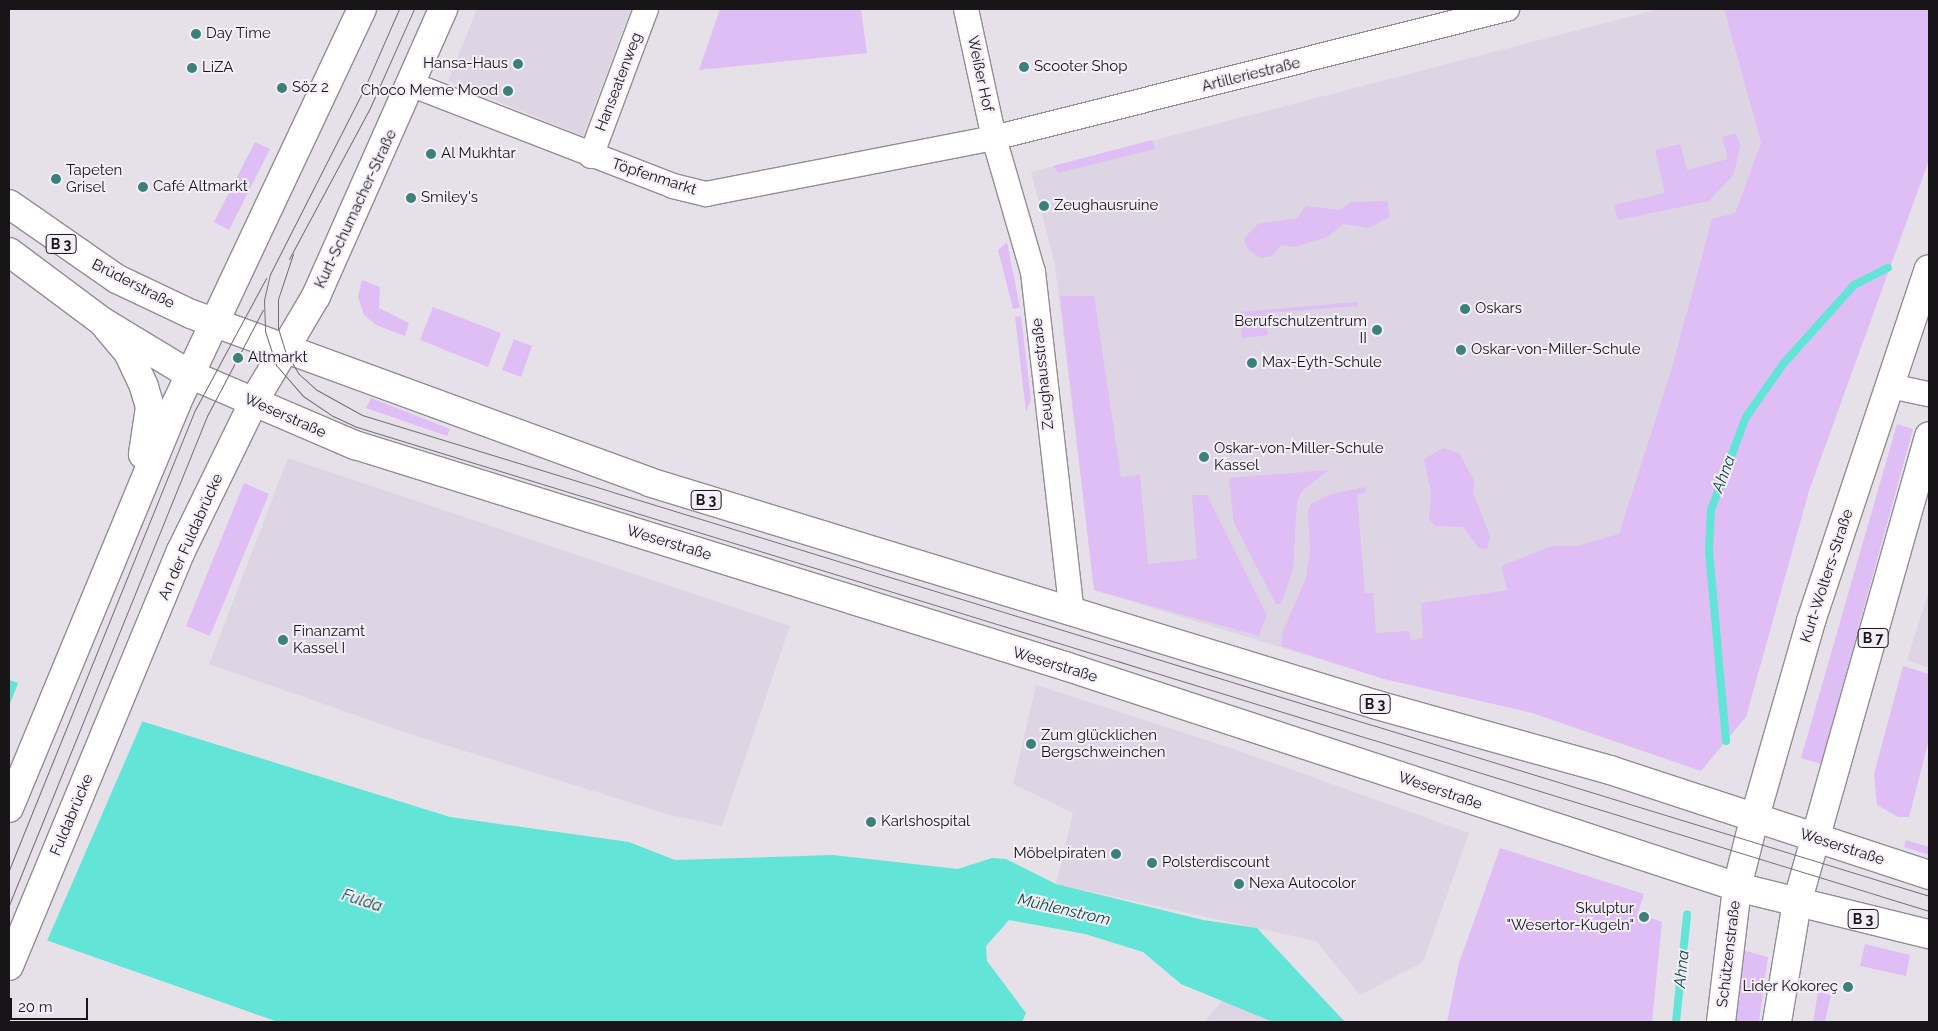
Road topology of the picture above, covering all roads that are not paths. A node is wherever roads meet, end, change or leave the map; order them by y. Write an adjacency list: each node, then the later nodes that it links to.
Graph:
1 (362, 9): 12 (main road)
2 (443, 9): 6 (main road, Kurt-Schumacher-Straße)
3 (646, 9): 8 (street, Hanseatenweg)
4 (966, 9): 7 (street, Weißer Hof)
5 (1507, 9): 7 (street, Artilleriestraße)
6 (413, 85): 8 (street, Töpfenmarkt); 14 (main road, Kurt-Schumacher-Straße)
7 (994, 138): 8 (street, Töpfenmarkt); 21 (street, Zeughausstraße)
8 (591, 156)
9 (9, 204): 12 (main road, Brüderstraße / B 3)
10 (9, 252): 13 (main road, B 3)
11 (1929, 269): 16 (main road, Kurt-Wolters-Straße)
12 (214, 321): 14 (main road, Weserstraße / B 3); 15 (main road)
13 (103, 322): 15 (main road, B 3); 20 (main road)
14 (285, 351): 18 (main road, Kurt-Schumacher-Straße); 21 (main road, Weserstraße / B 3)
15 (189, 374): 18 (main road, Weserstraße / B 3); 20 (main road)
16 (1890, 386): 17 (street); 24 (main road, Kurt-Wolters-Straße)
17 (1929, 394)
18 (254, 401): 22 (main road, An der Fuldabrücke); 27 (main road, Weserstraße / B 3)
19 (1929, 436): 25 (main road, B 7)
20 (130, 509): 23 (main road)
21 (1072, 613): 24 (main road, Weserstraße / B 3)
22 (132, 674): 30 (main road, Fuldabrücke)
23 (9, 808)
24 (1754, 820): 25 (main road, Weserstraße / B 3); 27 (main road, Kurt-Wolters-Straße)
25 (1815, 838): 26 (main road, Weserstraße / B 3); 28 (main road, B 7)
26 (1929, 875)
27 (1737, 887): 28 (main road, Weserstraße / B 3); 31 (main road, Schützenstraße)
28 (1797, 903): 29 (main road, Weserstraße / B 3); 32 (main road, B 7)
29 (1929, 934)
30 (11, 960)
31 (1721, 1022)
32 (1777, 1022)

